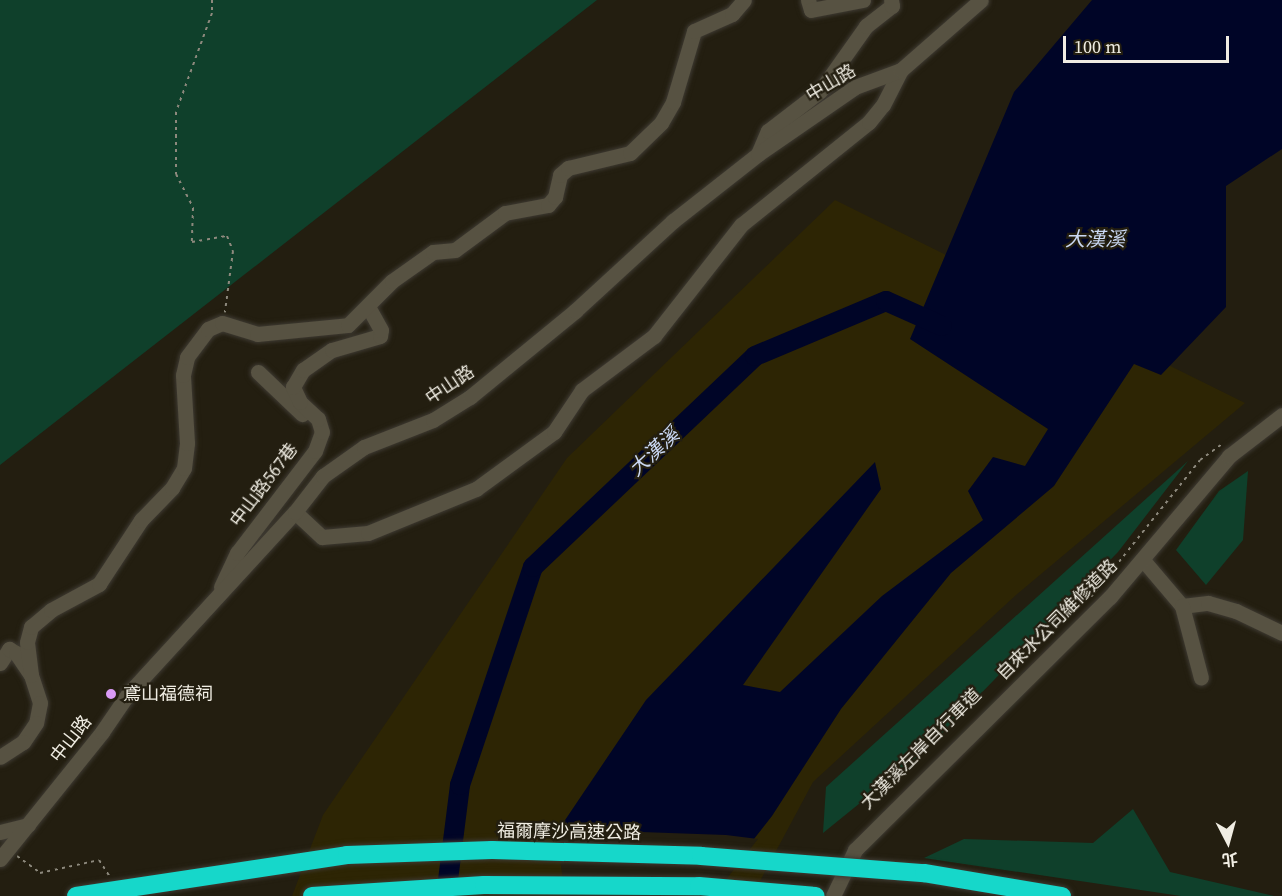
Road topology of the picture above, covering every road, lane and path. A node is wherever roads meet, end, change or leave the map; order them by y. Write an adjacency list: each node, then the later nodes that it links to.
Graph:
1 (212, 0): 10 (path)
2 (744, 0): 9 (street)
3 (808, 0): 4 (street)
4 (863, 0)
5 (891, 0): 8 (street)
6 (981, 0): 7 (street, 中山路)
7 (901, 70): 8 (street, 中山路); 15 (street)
8 (758, 154): 15 (street, 中山路)
9 (369, 308): 10 (street); 13 (street)
10 (222, 323): 22 (street)
11 (258, 372): 13 (street)
12 (1282, 415): 16 (street, 自來水公司維修道路)
13 (322, 432): 17 (street, 中山路567巷)
14 (1227, 440): 18 (path)
15 (295, 512): 17 (street, 中山路)
16 (1143, 560): 19 (street); 32 (street, 自來水公司維修道路)
17 (214, 602): 25 (street, 中山路)
18 (1085, 604)
19 (1182, 606): 20 (street); 23 (street)
20 (1282, 633)
21 (0, 663): 22 (street)
22 (32, 675): 24 (street)
23 (1201, 678)
24 (0, 757)
25 (28, 825): 26 (street); 27 (street, 中山路)
26 (0, 832)
27 (5, 854): 28 (path)
28 (108, 887)
29 (76, 896): 33 (highway, 福爾摩沙高速公路, bridge)
30 (312, 896): 31 (highway)
31 (816, 896)
32 (833, 896)
33 (1062, 896)

